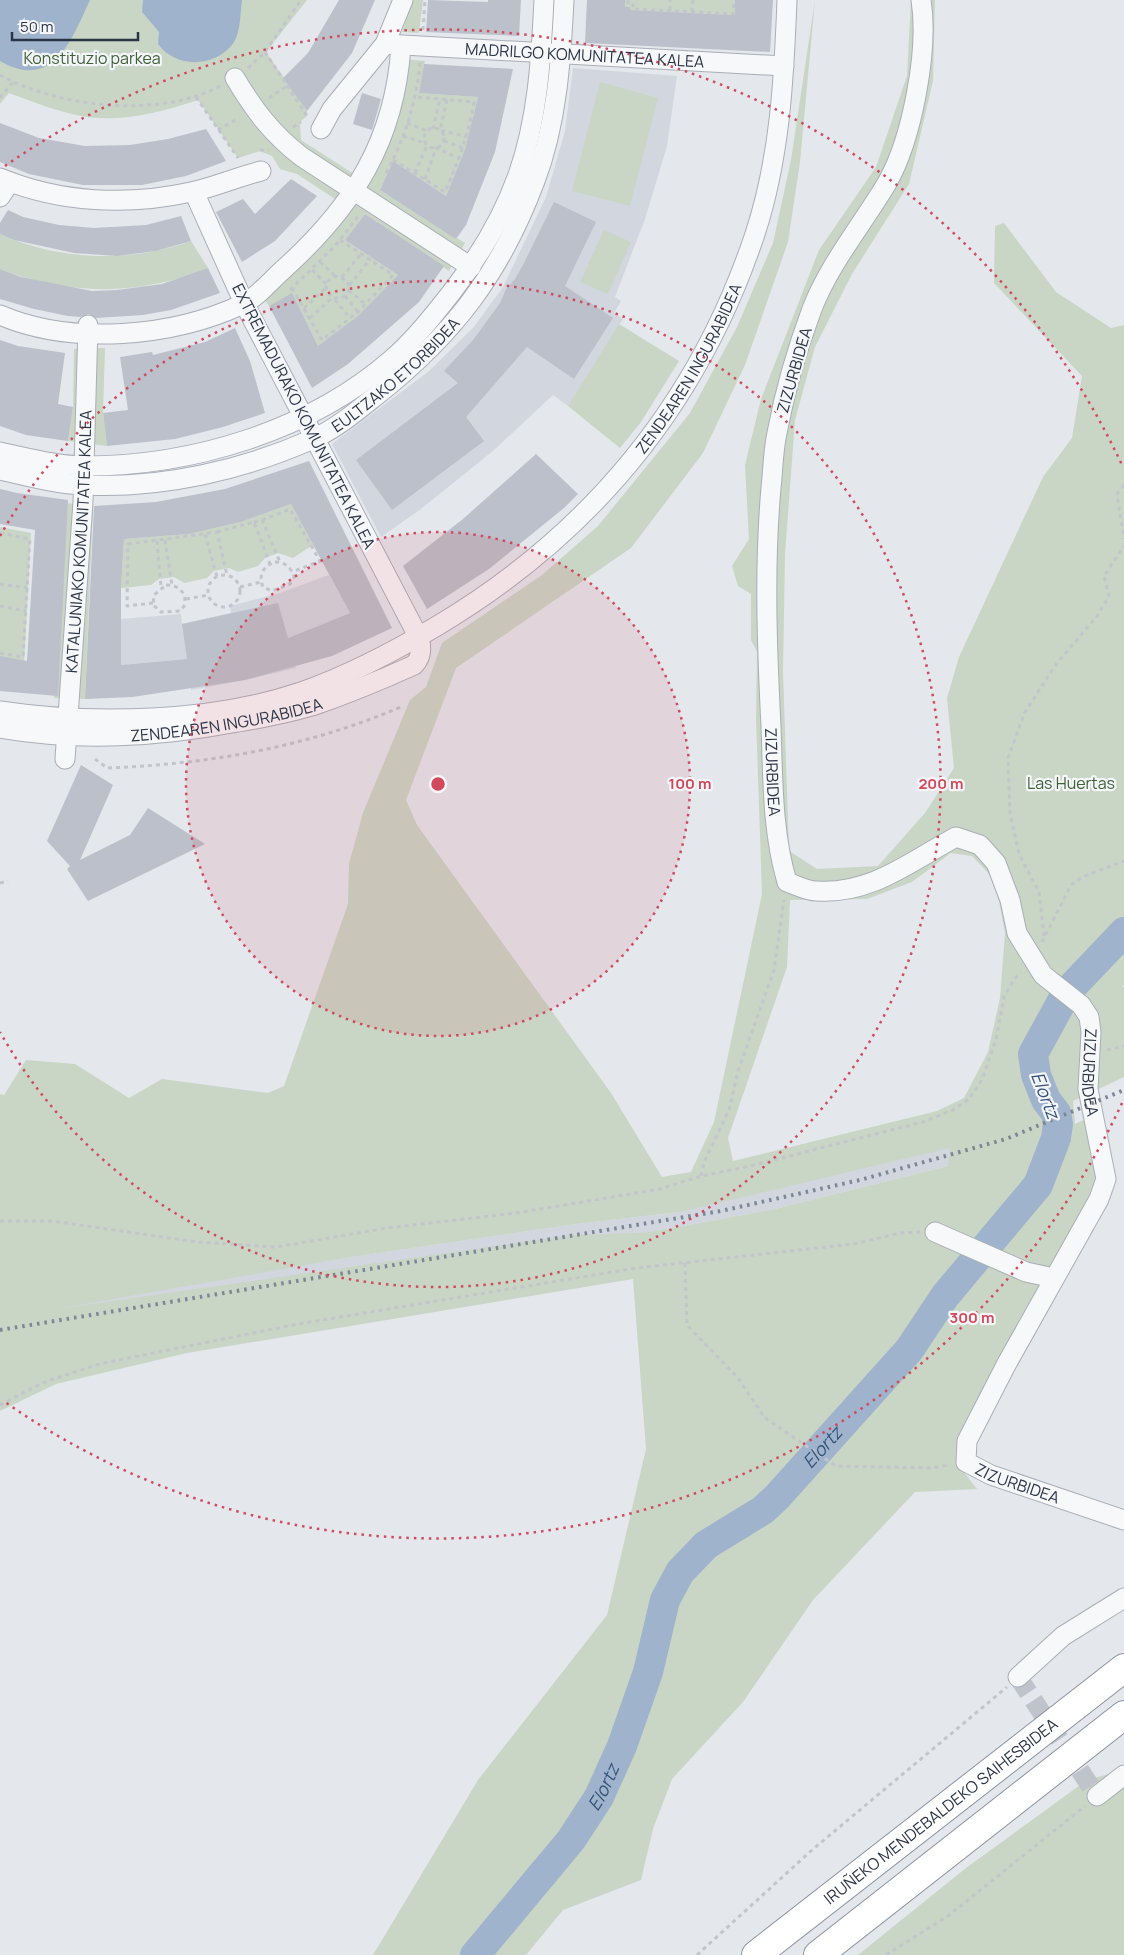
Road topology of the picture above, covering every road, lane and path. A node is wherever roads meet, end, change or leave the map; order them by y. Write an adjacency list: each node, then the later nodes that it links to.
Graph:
1 (301, 0): 16 (path)
2 (403, 0): 15 (street)
3 (425, 0): 14 (path)
4 (544, 0): 17 (street, EULTZAKO ETORBIDEA)
5 (564, 0): 18 (street, EULTZAKO ETORBIDEA)
6 (628, 0): 12 (path)
7 (670, 0): 12 (path)
8 (693, 0): 13 (path)
9 (734, 0): 13 (path)
10 (787, 0): 19 (street, ZENDEAREN INGURABIDEA)
11 (921, 0): 116 (street, ZIZURBIDEA)
12 (670, 10): 13 (path)
13 (692, 12)
14 (422, 38)
15 (393, 45): 17 (street, MADRILGO KOMUNITATEA KALEA); 34 (street); 51 (street)
16 (264, 52): 21 (path); 23 (path)
17 (541, 54): 18 (street, MADRILGO KOMUNITATEA KALEA); 57 (street, EULTZAKO ETORBIDEA)
18 (561, 55): 19 (street, MADRILGO KOMUNITATEA KALEA); 75 (street, EULTZAKO ETORBIDEA)
19 (784, 66): 106 (street, ZENDEAREN INGURABIDEA)
20 (0, 75): 22 (path)
21 (235, 78): 24 (path); 51 (street)
22 (13, 82): 24 (path); 26 (path)
23 (287, 86): 27 (path); 30 (path)
24 (196, 97): 35 (path)
25 (416, 97): 28 (path)
26 (0, 98)
27 (268, 98)
28 (440, 99): 29 (path); 33 (path)
29 (447, 100): 36 (path); 39 (path)
30 (307, 116)
31 (239, 118): 35 (path)
32 (408, 124): 37 (path)
33 (434, 128): 36 (path); 37 (path)
34 (321, 129)
35 (218, 130): 44 (path)
36 (440, 130): 39 (path); 40 (path)
37 (427, 131): 41 (path)
38 (404, 135): 41 (path)
39 (467, 137): 43 (path)
40 (444, 141): 42 (path); 43 (path)
41 (426, 144): 42 (path); 48 (path)
42 (436, 148): 45 (path); 49 (path)
43 (464, 148): 45 (path)
44 (238, 158)
45 (460, 159): 49 (path)
46 (393, 160): 48 (path)
47 (261, 171): 52 (street)
48 (415, 173): 49 (path)
49 (425, 179)
50 (3, 186): 52 (street)
51 (354, 191): 57 (street); 66 (street)
52 (194, 192): 66 (street, EXTREMADURAKO KOMUNITATEA KALEA)
53 (340, 240): 54 (path)
54 (361, 254): 55 (path); 60 (path)
55 (370, 259): 63 (path); 67 (path)
56 (320, 262): 59 (path)
57 (471, 267): 74 (street, EULTZAKO ETORBIDEA)
58 (312, 270): 61 (path)
59 (334, 276): 60 (path); 61 (path)
60 (342, 277): 63 (path)
61 (326, 286): 65 (path); 68 (path)
62 (292, 288): 68 (path)
63 (349, 288): 64 (path); 67 (path)
64 (345, 296): 65 (path); 69 (path)
65 (333, 298): 71 (path); 72 (path)
66 (244, 303): 73 (street); 74 (street, EXTREMADURAKO KOMUNITATEA KALEA)
67 (365, 304): 69 (path)
68 (304, 308): 71 (path)
69 (358, 312): 72 (path)
70 (0, 315): 73 (street)
71 (310, 318): 72 (path)
72 (350, 318)
73 (88, 329): 77 (street, KATALUNIAKO KOMUNITATEA KALEA)
74 (302, 418): 75 (street, EXTREMADURAKO KOMUNITATEA KALEA); 77 (street, EULTZAKO ETORBIDEA)
75 (315, 438): 79 (street, EULTZAKO ETORBIDEA); 106 (street, EXTREMADURAKO KOMUNITATEA KALEA)
76 (0, 452): 77 (street, EULTZAKO ETORBIDEA)
77 (84, 466): 79 (street, KATALUNIAKO KOMUNITATEA KALEA)
78 (0, 470): 79 (street, EULTZAKO ETORBIDEA)
79 (83, 485): 110 (street, KATALUNIAKO KOMUNITATEA KALEA)
80 (1124, 485): 86 (path)
81 (262, 520): 82 (path); 90 (path); 92 (path)
82 (254, 522): 83 (path); 91 (path)
83 (216, 532): 85 (path); 93 (path)
84 (0, 533): 100 (path)
85 (205, 534): 87 (path); 94 (path)
86 (1124, 539)
87 (165, 540): 88 (path); 97 (path)
88 (156, 541): 98 (path); 103 (path)
89 (1124, 546): 118 (path)
90 (280, 562): 91 (path); 92 (path)
91 (270, 564): 95 (path)
92 (292, 572): 95 (path)
93 (227, 575): 94 (path); 99 (path)
94 (217, 577): 101 (path)
95 (261, 582): 99 (path)
96 (0, 584): 100 (path)
97 (172, 585): 98 (path); 102 (path)
98 (161, 587): 103 (path)
99 (240, 587): 101 (path)
100 (27, 588): 105 (path)
101 (208, 595): 102 (path)
102 (186, 599): 103 (path)
103 (153, 603)
104 (0, 606): 105 (path)
105 (26, 611): 107 (path)
106 (419, 638): 110 (street, ZENDEAREN INGURABIDEA)
107 (0, 653)
108 (403, 706): 113 (path, ZENDEAREN INGURABIDEA)
109 (0, 712): 110 (street, ZENDEAREN INGURABIDEA)
110 (67, 727): 111 (street, ZENDEAREN INGURABIDEA); 112 (street, KATALUNIAKO KOMUNITATEA KALEA)
111 (0, 728)
112 (65, 759)
113 (95, 759)
114 (1124, 862): 118 (path)
115 (8, 880): 117 (path)
116 (787, 882): 119 (street, ZIZURBIDEA); 120 (path)
117 (0, 883)
118 (1044, 937): 119 (path)
119 (1035, 962): 120 (path); 124 (street, ZIZURBIDEA)
120 (701, 1176): 121 (path)
121 (0, 1221)
122 (935, 1232): 123 (path); 124 (street)
123 (685, 1262): 125 (path); 126 (path)
124 (1054, 1278): 126 (street, ZIZURBIDEA)
125 (0, 1405)
126 (966, 1462): 127 (street, ZIZURBIDEA)
127 (1124, 1520)
128 (1124, 1598): 130 (street)
129 (1124, 1668): 136 (highway, IRUÑEKO MENDEBALDEKO SAIHESBIDEA)
130 (1018, 1677): 135 (path)
131 (1124, 1715): 134 (highway)
132 (1124, 1775): 133 (street)
133 (1097, 1796): 137 (path)
134 (819, 1954)
135 (697, 1955)
136 (756, 1955)
137 (886, 1955)

